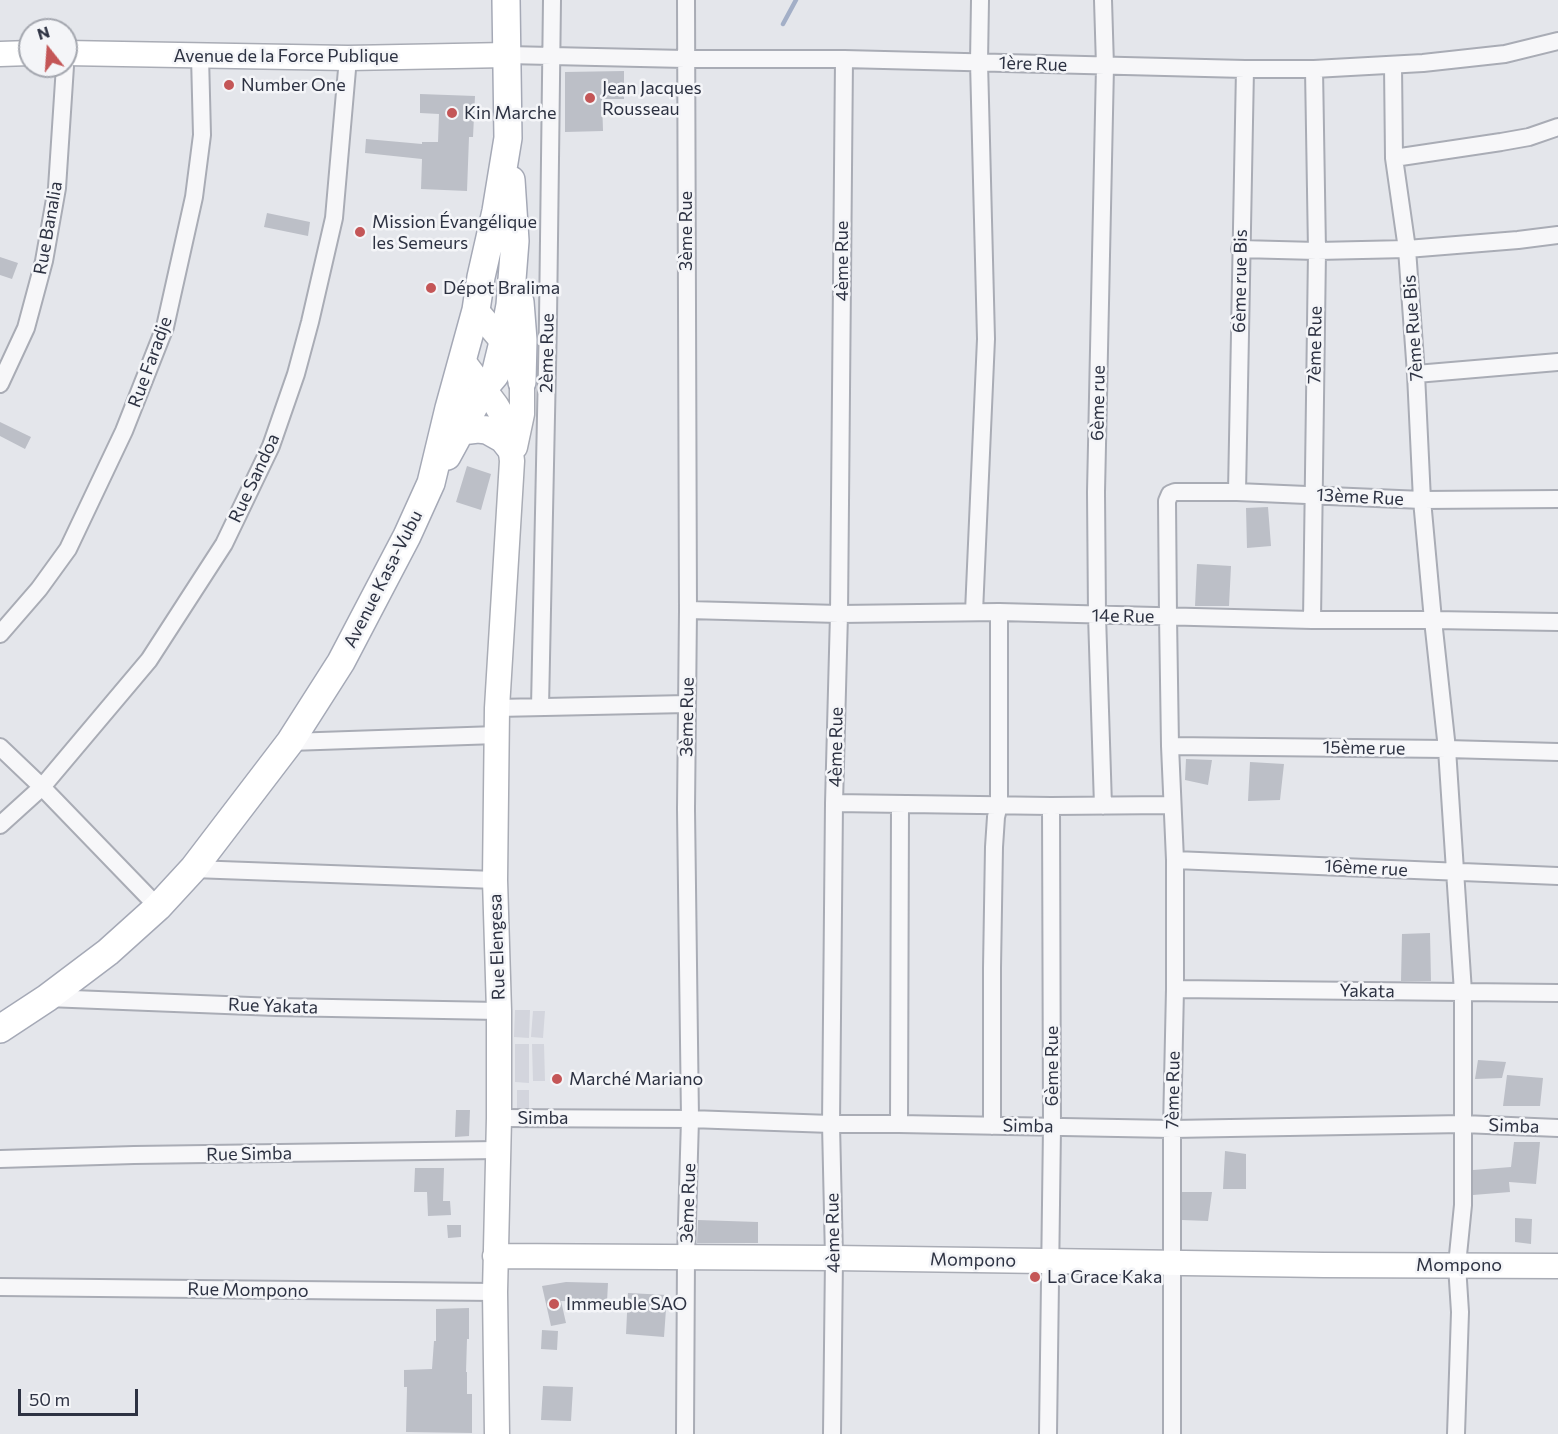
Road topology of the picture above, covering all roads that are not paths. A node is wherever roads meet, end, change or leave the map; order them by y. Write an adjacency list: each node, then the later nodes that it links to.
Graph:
1 (506, 0): 10 (main road, Avenue Kasa-Vubu)
2 (552, 0): 12 (street, 2ème Rue)
3 (686, 0): 14 (street, 3ème Rue)
4 (980, 0): 16 (street)
5 (1103, 0): 18 (street, 6ème rue)
6 (1558, 41): 17 (street, 1ère Rue)
7 (18, 53): 9 (street)
8 (78, 53): 11 (street, Avenue de la Force Publique)
9 (0, 54)
10 (507, 55): 12 (street, 1ère Rue); 13 (street, Avenue de la Force Publique); 23 (main road, Avenue Kasa-Vubu)
11 (200, 56): 13 (street, Avenue de la Force Publique); 55 (street, Rue Faradje)
12 (551, 56): 14 (street, 1ère Rue); 57 (street, 2ème Rue)
13 (348, 58): 65 (street, Rue Sandoa)
14 (685, 59): 15 (street, 1ère Rue); 46 (street, 3ème Rue)
15 (844, 59): 16 (street, 1ère Rue); 49 (street, 4ème Rue)
16 (979, 62): 18 (street, 1ère Rue); 47 (street)
17 (1393, 65): 20 (street, 1ère Rue); 24 (street, 7ème Rue Bis)
18 (1105, 66): 19 (street, 1ère Rue); 50 (street, 6ème rue)
19 (1245, 69): 20 (street, 1ère Rue); 26 (street, 6ème rue Bis)
20 (1314, 69): 28 (street, 7ème Rue)
21 (64, 78): 36 (street, Rue Banalia)
22 (1558, 127): 24 (street)
23 (508, 138): 29 (main road); 30 (main road, Avenue Kasa-Vubu)
24 (1394, 158): 27 (street, 7ème Rue Bis)
25 (1558, 235): 27 (street)
26 (1240, 249): 28 (street); 41 (street, 6ème rue Bis)
27 (1407, 249): 28 (street); 34 (street, 7ème Rue Bis)
28 (1317, 251): 42 (street, 7ème Rue)
29 (514, 255): 31 (main road); 35 (main road)
30 (476, 310): 31 (street); 32 (main road, Avenue Kasa-Vubu)
31 (503, 342): 35 (street); 37 (main road)
32 (463, 361): 37 (street); 40 (main road, Avenue Kasa-Vubu)
33 (1558, 362): 34 (street)
34 (1416, 374): 44 (street, 7ème Rue Bis)
35 (522, 382): 39 (street)
36 (0, 384)
37 (484, 388): 38 (main road); 39 (street)
38 (461, 431): 39 (main road); 40 (main road)
39 (511, 455): 58 (street, Rue Elengesa)
40 (431, 483): 60 (main road, Avenue Kasa-Vubu)
41 (1237, 492): 42 (street, 13ème Rue); 45 (street, 13ème Rue)
42 (1314, 495): 44 (street, 13ème Rue); 52 (street, 7ème Rue)
43 (1558, 499): 44 (street, 13ème Rue)
44 (1422, 500): 53 (street, 7ème Rue Bis)
45 (1167, 501): 51 (street, 7ème Rue)
46 (688, 610): 49 (street, 14e Rue); 56 (street, 3ème Rue)
47 (974, 612): 48 (street, 14e Rue); 49 (street, 14e Rue)
48 (999, 612): 50 (street, 14e Rue); 68 (street)
49 (839, 614): 66 (street, 4ème Rue)
50 (1097, 615): 51 (street, 14e Rue); 70 (street, 6ème rue)
51 (1168, 616): 52 (street, 14e Rue); 61 (street, 7ème Rue)
52 (1312, 620): 53 (street, 14e Rue)
53 (1433, 620): 54 (street, 14e Rue); 63 (street, 7ème Rue Bis)
54 (1558, 622)
55 (0, 634)
56 (687, 704): 57 (street); 86 (street, 3ème Rue)
57 (540, 707): 58 (street)
58 (497, 708): 59 (street, Rue Elengesa)
59 (497, 735): 60 (street); 77 (street, Rue Elengesa)
60 (290, 742): 74 (main road, Avenue Kasa-Vubu)
61 (1170, 746): 63 (street, 15ème rue); 71 (street, 7ème Rue)
62 (0, 747): 65 (street)
63 (1447, 749): 64 (street, 15ème rue); 75 (street, 7ème Rue Bis)
64 (1558, 752)
65 (42, 787): 72 (street, Rue Sandoa); 78 (street)
66 (834, 803): 67 (street); 87 (street, 4ème Rue)
67 (900, 804): 68 (street); 88 (street)
68 (999, 805): 69 (street); 90 (street)
69 (1052, 806): 70 (street); 91 (street, 6ème Rue)
70 (1103, 806): 71 (street)
71 (1172, 806): 73 (street, 7ème Rue)
72 (0, 825)
73 (1175, 860): 75 (street, 16ème rue); 79 (street, 7ème Rue)
74 (193, 869): 77 (street); 78 (main road, Avenue Kasa-Vubu)
75 (1455, 872): 76 (street, 16ème rue); 80 (street, 7ème Rue Bis)
76 (1558, 876)
77 (495, 880): 83 (street, Rue Elengesa)
78 (158, 906): 82 (main road, Avenue Kasa-Vubu)
79 (1175, 989): 80 (street, Yakata); 93 (street, 7ème Rue)
80 (1463, 992): 81 (street, Yakata); 89 (street, 7ème Rue Bis)
81 (1558, 993)
82 (47, 998): 83 (street, Rue Yakata); 84 (main road, Avenue Kasa-Vubu)
83 (498, 1011): 85 (street, Rue Elengesa)
84 (0, 1029)
85 (499, 1118): 86 (street, Simba); 94 (street, Rue Elengesa)
86 (690, 1119): 87 (street, Simba); 97 (street, 3ème Rue)
87 (831, 1124): 88 (street, Simba); 98 (street, 4ème Rue)
88 (899, 1124): 90 (street, Simba)
89 (1463, 1124): 92 (street, Simba); 93 (street, Simba); 101 (street, 7ème Rue Bis)
90 (992, 1126): 91 (street, Simba)
91 (1052, 1127): 93 (street, Simba); 99 (street, 6ème Rue)
92 (1558, 1128)
93 (1172, 1129): 100 (street, 7ème Rue)
94 (498, 1150): 95 (street, Rue Simba); 96 (street, Rue Elengesa)
95 (0, 1159)
96 (495, 1256): 97 (street, Mompono); 104 (street, Rue Elengesa)
97 (686, 1257): 98 (street, Mompono); 106 (street, 3ème Rue)
98 (834, 1258): 99 (street, Mompono); 107 (street, 4ème Rue)
99 (1051, 1261): 100 (street, Mompono); 108 (street, 6ème Rue)
100 (1173, 1262): 101 (street, Mompono); 109 (street, 7ème Rue)
101 (1457, 1265): 102 (street, Mompono); 111 (street, 7ème Rue Bis)
102 (1558, 1266)
103 (0, 1287): 104 (street, Rue Mompono)
104 (495, 1292): 105 (street, Rue Elengesa)
105 (497, 1434)
106 (685, 1434)
107 (832, 1434)
108 (1048, 1434)
109 (1172, 1434)
110 (1448, 1434): 111 (street)
111 (1457, 1434)

